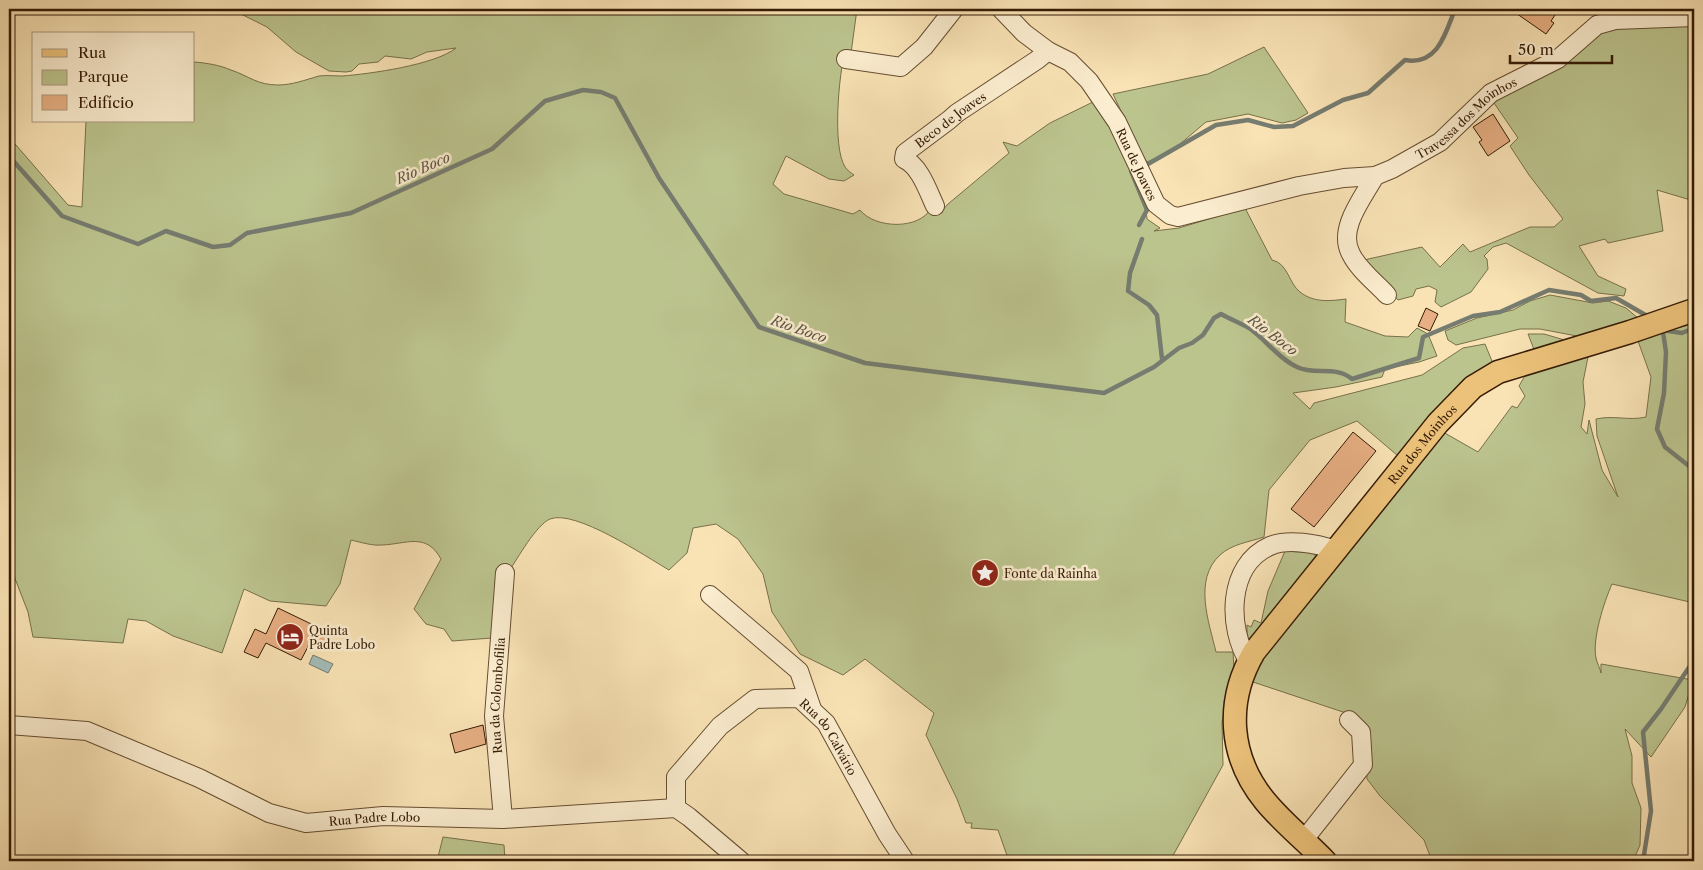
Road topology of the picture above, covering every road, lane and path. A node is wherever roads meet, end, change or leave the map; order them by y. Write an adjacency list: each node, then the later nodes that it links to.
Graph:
1 (954, 9): 6 (street)
2 (1001, 9): 5 (street, Rua de Joaves)
3 (1694, 16): 4 (street, Travessa dos Moinhos)
4 (1596, 17): 7 (street, Travessa dos Moinhos)
5 (1048, 51): 7 (street, Rua de Joaves); 8 (street, Beco de Joaves)
6 (846, 59)
7 (1375, 176): 9 (street)
8 (936, 206)
9 (1387, 295)
10 (1694, 310): 11 (main road, Rua dos Moinhos)
11 (1335, 550): 14 (main road, Rua dos Moinhos); 14 (street)
12 (505, 574): 19 (street, Rua da Colombofilia)
13 (710, 595): 15 (street)
14 (1249, 662): 20 (main road, Rua dos Moinhos)
15 (813, 711): 18 (street, Rua do Calvário); 22 (street, Rua do Calvário)
16 (1349, 720): 20 (street)
17 (9, 725): 19 (street, Rua Padre Lobo)
18 (676, 808): 19 (street, Rua Padre Lobo); 21 (street)
19 (503, 819)
20 (1303, 841): 23 (main road, Rua dos Moinhos)
21 (730, 858)
22 (905, 861)
23 (1323, 861)

